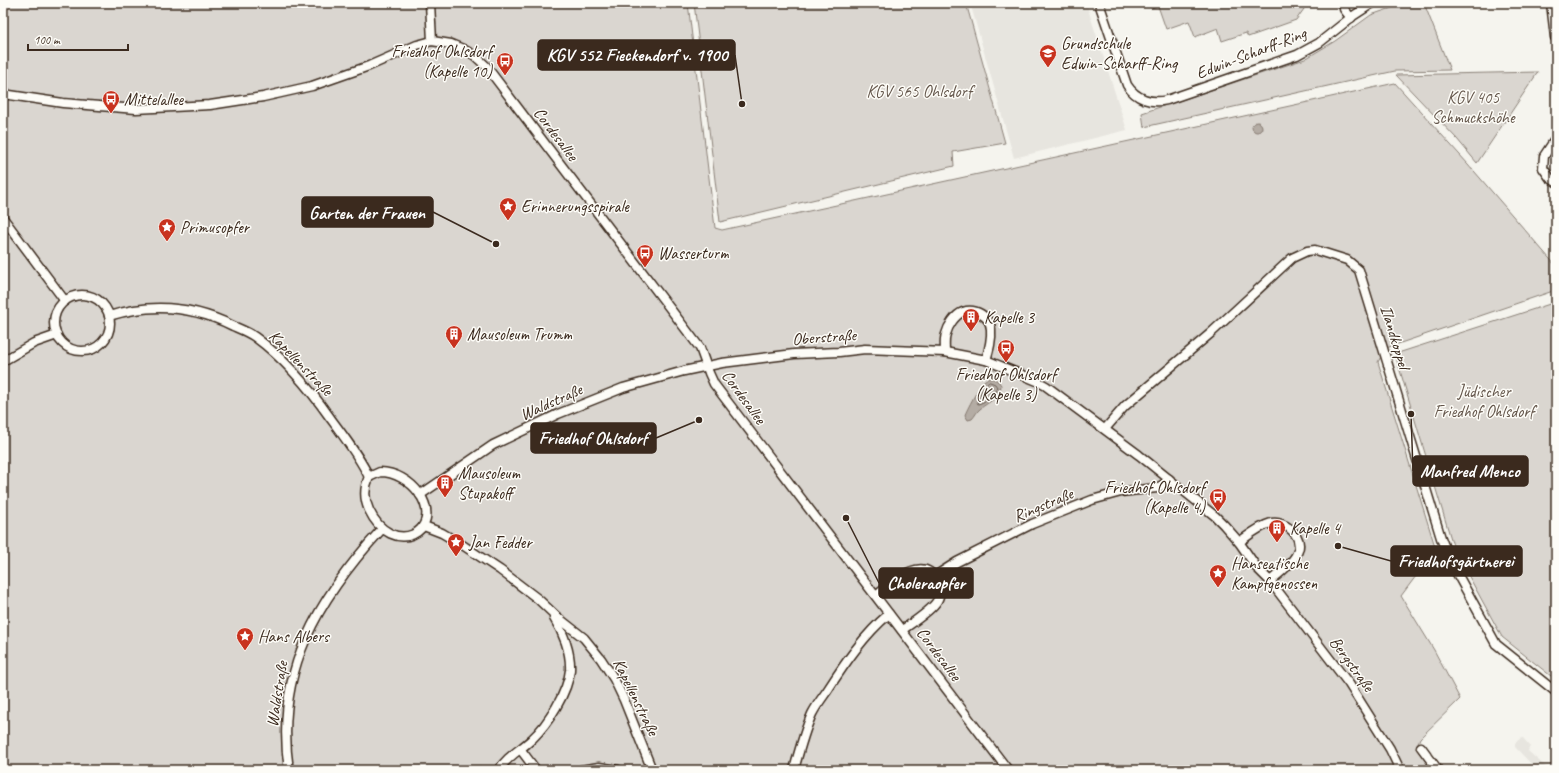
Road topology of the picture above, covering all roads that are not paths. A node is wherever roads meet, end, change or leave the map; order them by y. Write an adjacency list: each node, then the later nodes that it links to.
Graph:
1 (430, 3): 8 (street)
2 (1098, 3): 6 (street, Edwin-Scharff-Ring)
3 (1344, 3): 6 (street)
4 (1373, 3): 6 (street, Edwin-Scharff-Ring)
5 (1552, 3): 7 (street)
6 (1351, 18)
7 (1556, 37)
8 (432, 41): 9 (street); 19 (street, Cordesallee)
9 (3, 94)
10 (1556, 138): 11 (street)
11 (1556, 182)
12 (3, 218): 13 (street)
13 (65, 301): 14 (street); 15 (street)
14 (109, 316): 15 (street); 22 (street, Kapellenstraße)
15 (57, 335): 18 (street)
16 (945, 352): 17 (street, Oberstraße); 17 (street); 19 (street, Oberstraße)
17 (986, 360): 20 (street, Oberstraße)
18 (3, 361)
19 (707, 366): 24 (street, Waldstraße); 30 (street, Cordesallee)
20 (1105, 429): 21 (street, Oberstraße); 34 (street, Ilandkoppel)
21 (1139, 454): 23 (street, Bergstraße)
22 (369, 477): 24 (street); 26 (street)
23 (1169, 479): 27 (street, Bergstraße); 28 (street, Ringstraße)
24 (420, 495): 25 (street)
25 (424, 526): 26 (street); 31 (street, Kapellenstraße)
26 (382, 529): 37 (street, Waldstraße)
27 (1239, 542): 29 (street, Bergstraße); 29 (street)
28 (935, 576): 30 (street); 33 (street)
29 (1270, 581): 45 (street, Bergstraße)
30 (876, 596): 32 (street, Cordesallee)
31 (549, 610): 36 (street, Kapellenstraße); 42 (street, Kapellenstraße)
32 (889, 614): 33 (street, Cordesallee); 43 (street)
33 (902, 630): 44 (street, Cordesallee)
34 (1556, 692)
35 (1421, 747): 46 (street)
36 (521, 750): 38 (street, Kapellenstraße); 39 (street)
37 (289, 770)
38 (499, 770)
39 (536, 770)
40 (581, 770): 41 (street)
41 (618, 770)
42 (652, 770)
43 (794, 770)
44 (1008, 770)
45 (1400, 770)
46 (1438, 770)

